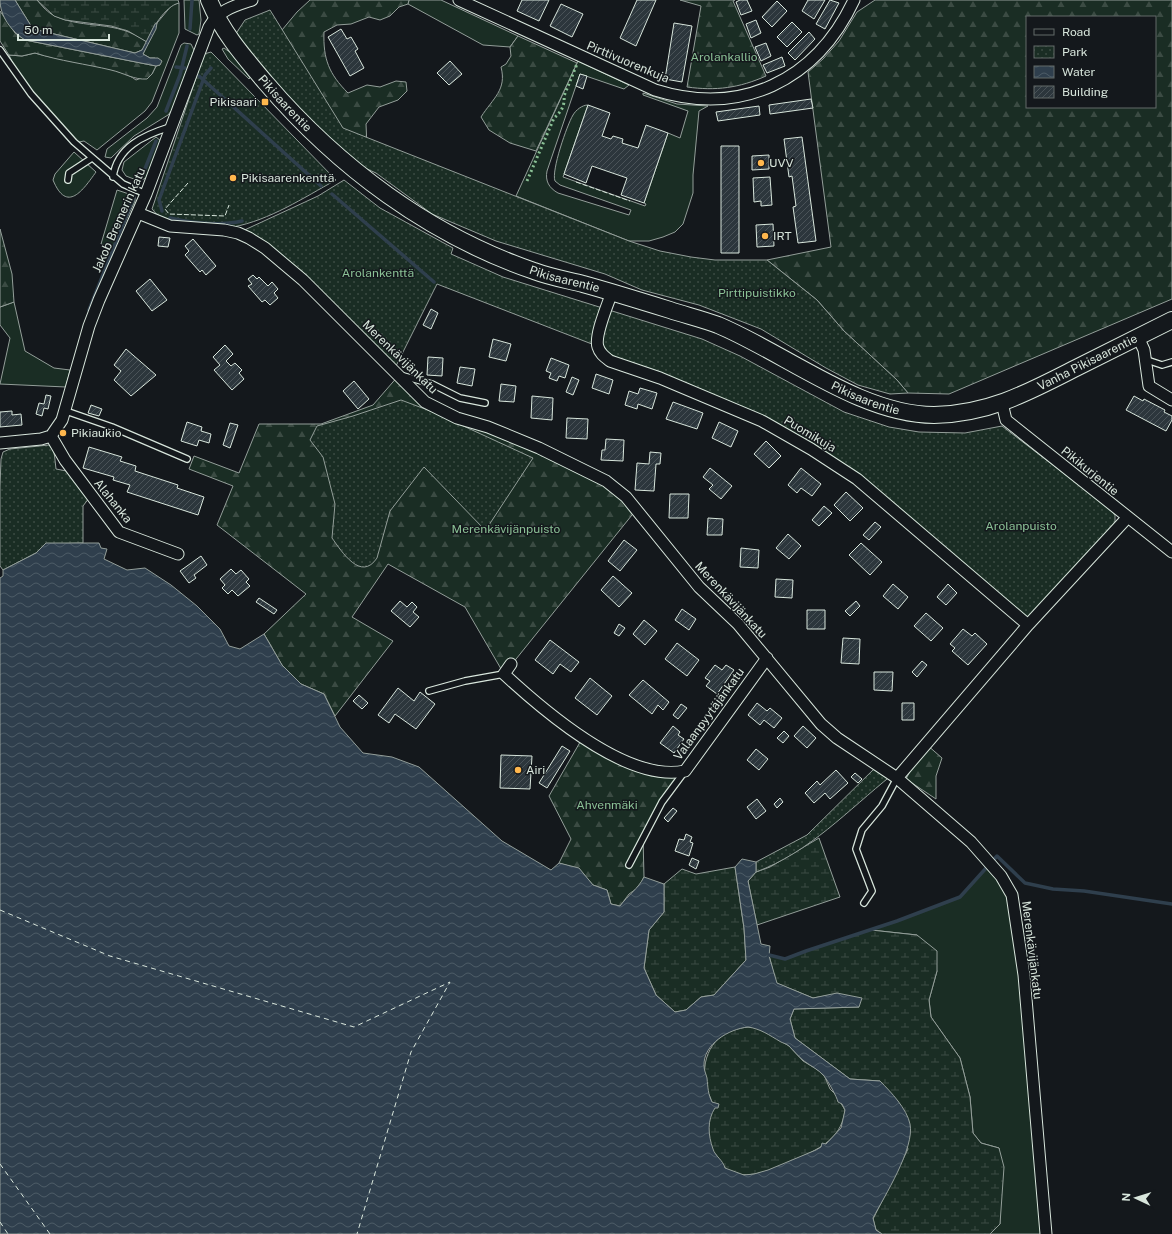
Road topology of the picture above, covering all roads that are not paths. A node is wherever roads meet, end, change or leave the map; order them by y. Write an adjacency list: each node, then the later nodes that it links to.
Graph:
1 (209, 0): 5 (street, Pikisaarentie)
2 (252, 0): 5 (street)
3 (459, 0): 4 (street, Pirttivuorenkuja)
4 (854, 0)
5 (216, 16): 7 (street, Jakob Bremerin katu); 13 (street, Pikisaarentie)
6 (0, 50): 8 (lane)
7 (173, 126): 9 (lane); 11 (street, Jakob Bremerin katu)
8 (92, 158): 9 (lane); 10 (lane)
9 (113, 177): 11 (lane)
10 (68, 180)
11 (146, 194): 12 (street, Jakob Bremerin katu)
12 (138, 212): 18 (street, Merenkävijänkatu); 22 (street, Jakob Bremerin katu)
13 (612, 292): 21 (street, Pikisaarentie); 29 (street, Puomikuja)
14 (1172, 320): 15 (street, Vanha Pikisaarentie)
15 (1138, 337): 16 (street); 21 (street, Vanha Pikisaarentie)
16 (1147, 360): 17 (lane); 19 (street)
17 (1172, 362)
18 (399, 375): 20 (lane); 30 (street, Merenkävijänkatu)
19 (1172, 400)
20 (485, 403)
21 (1002, 403): 26 (street, Pikikurjentie)
22 (66, 411): 23 (street, Jakob Bremerin katu); 25 (lane)
23 (51, 436): 24 (street); 28 (street, Alahanka)
24 (0, 443)
25 (187, 459)
26 (1127, 518): 27 (street, Pikikurjentie); 29 (street)
27 (1172, 552)
28 (178, 554)
29 (1028, 625): 35 (street)
30 (767, 658): 34 (street, Valaanpyytäjänkatu); 35 (street, Merenkävijänkatu)
31 (511, 664): 32 (street)
32 (504, 674): 33 (lane); 34 (street, Valaanpyytäjänkatu)
33 (429, 691)
34 (685, 771): 36 (lane)
35 (897, 778): 37 (lane); 38 (street, Merenkävijänkatu)
36 (629, 865)
37 (864, 903)
38 (1046, 1234)

